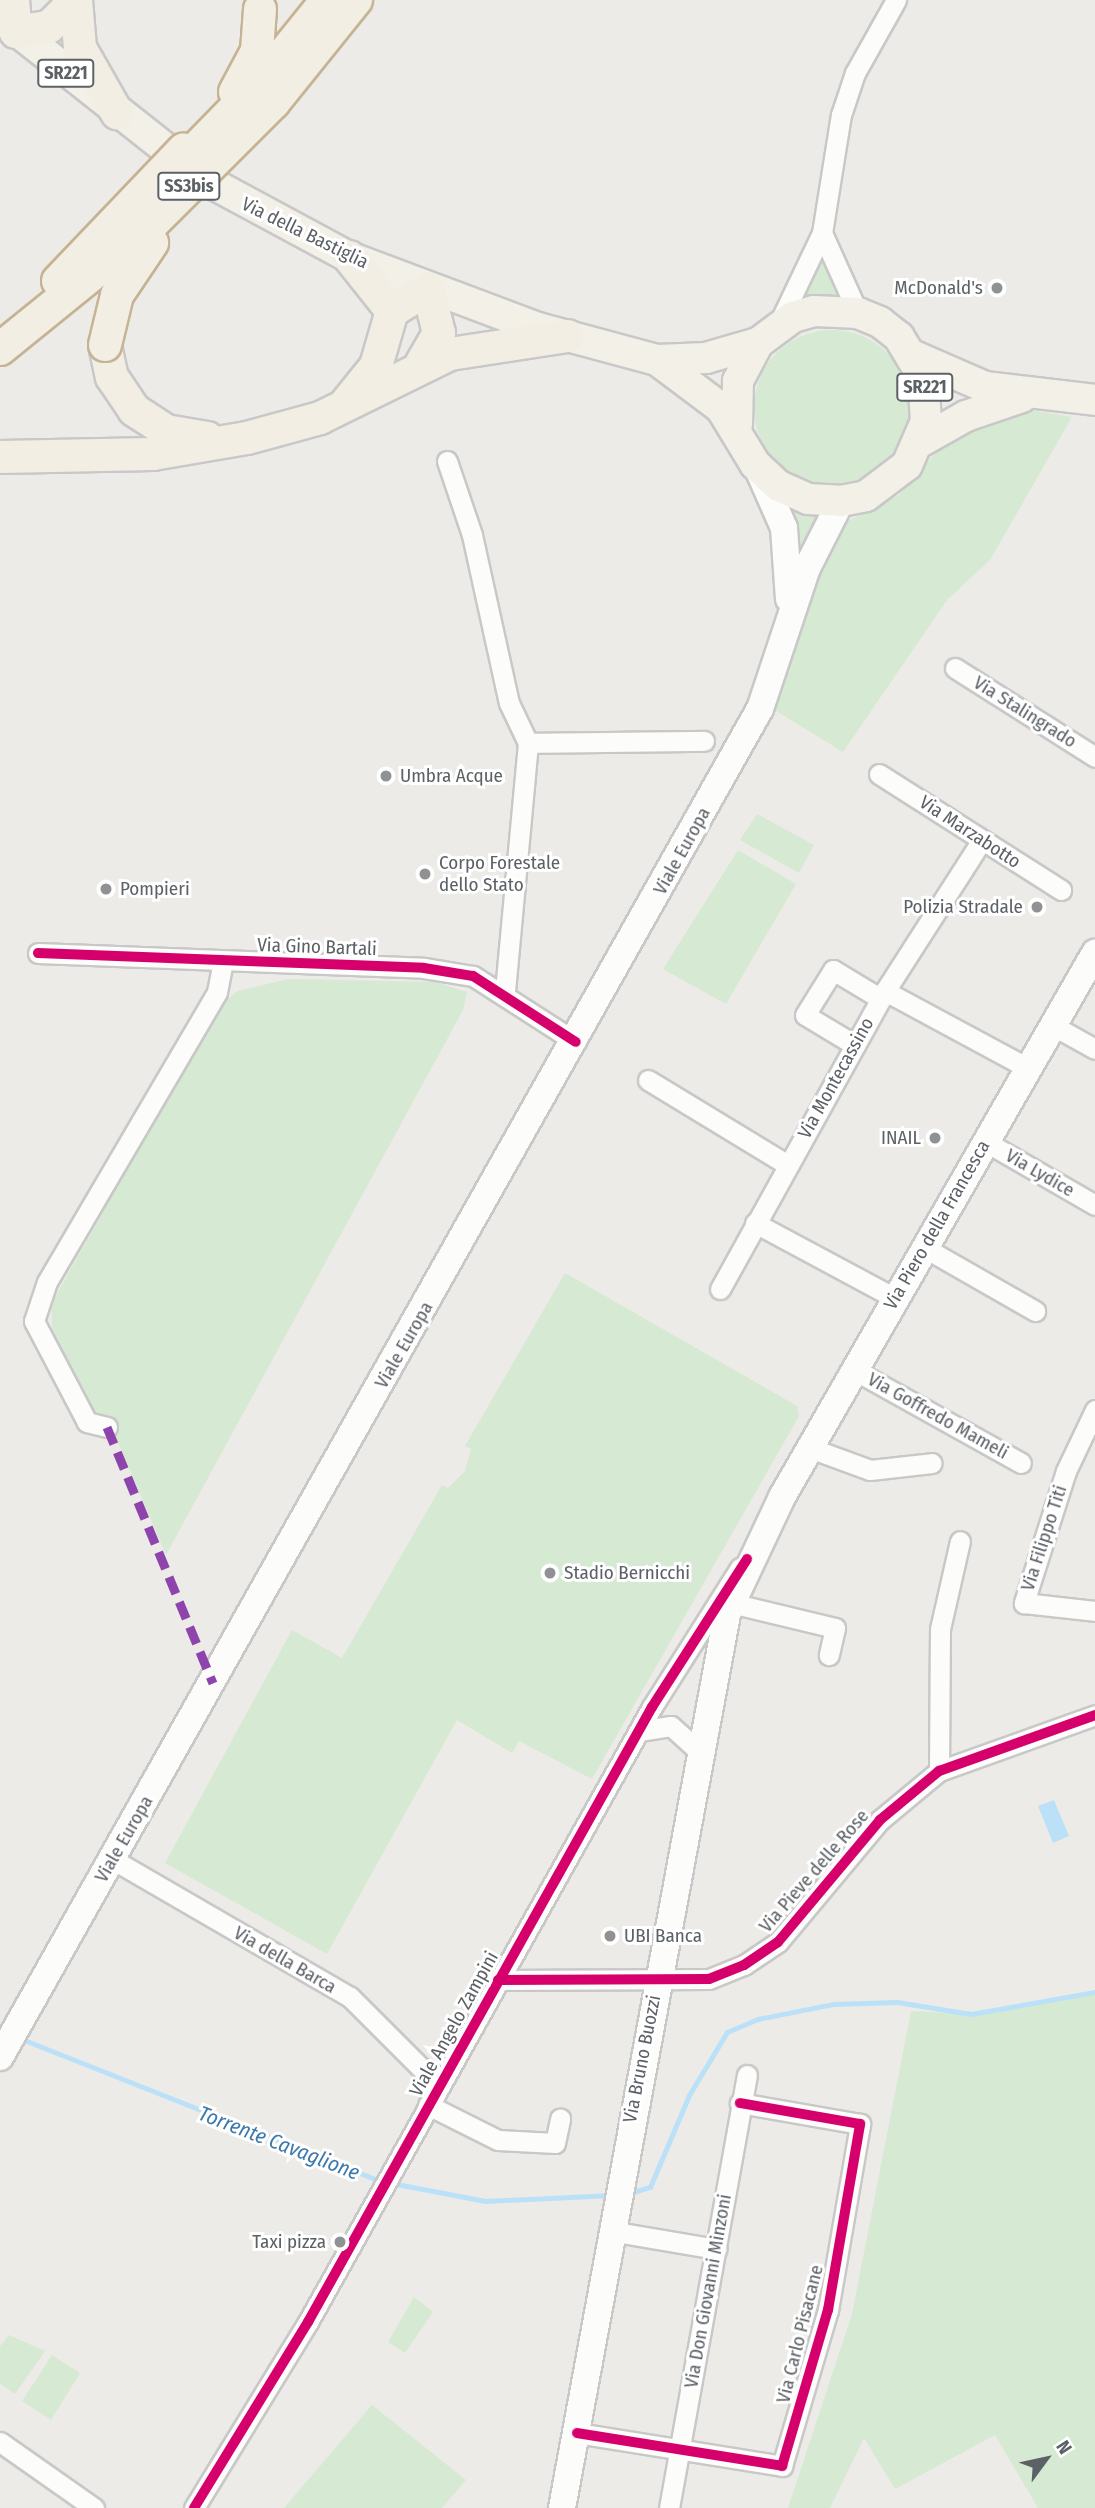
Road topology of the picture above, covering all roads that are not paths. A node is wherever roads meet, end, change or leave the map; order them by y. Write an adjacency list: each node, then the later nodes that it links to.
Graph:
1 (13, 0): 7 (highway)
2 (76, 0): 7 (highway); 9 (highway)
3 (327, 0): 12 (highway, SS3bis, bridge)
4 (356, 0): 8 (highway, SS3bis, bridge)
5 (896, 0): 10 (street)
6 (259, 4): 12 (highway, bridge)
7 (8, 25): 9 (main road, Via della Bastiglia / SR221)
8 (274, 102): 19 (highway, SS3bis, bridge); 27 (highway, bridge)
9 (117, 113): 11 (main road, Via della Bastiglia / SR221)
10 (822, 233): 15 (street); 18 (street)
11 (349, 257): 13 (main road, Via della Bastiglia / SR221); 14 (highway)
12 (58, 281): 16 (highway, SS3bis)
13 (428, 289): 14 (highway); 17 (main road, Via della Bastiglia / SR221); 22 (highway)
14 (392, 312): 25 (highway)
15 (858, 313): 18 (main road, SR221); 20 (main road, SR221)
16 (0, 323)
17 (568, 336): 21 (main road, Via della Bastiglia / SR221); 22 (highway)
18 (766, 336): 21 (main road, Via della Bastiglia / SR221); 26 (main road, SR221)
19 (0, 349)
20 (914, 356): 23 (main road, SR221); 28 (main road, SR221)
21 (657, 360): 26 (main road, Via della Bastiglia / SR221)
22 (421, 364): 25 (highway)
23 (1026, 396): 24 (main road, SR221); 28 (main road, SR221)
24 (1081, 398)
25 (340, 409): 27 (highway)
26 (737, 424): 31 (main road, SR221)
27 (247, 438): 29 (highway)
28 (920, 442): 32 (main road, SR221)
29 (0, 457)
30 (447, 461): 36 (street)
31 (755, 464): 32 (main road, SR221); 33 (main road, Viale Europa)
32 (841, 501): 33 (main road, Viale Europa)
33 (788, 625): 47 (main road, Viale Europa)
34 (955, 668): 37 (street, Via Stalingrado)
35 (704, 741): 36 (street)
36 (528, 743): 44 (street)
37 (1095, 757)
38 (879, 774): 39 (street, Via Marzabotto)
39 (982, 840): 40 (street, Via Marzabotto); 45 (street, Via Montecassino)
40 (1060, 890)
41 (38, 953): 43 (street, Via Gino Bartali)
42 (1095, 953): 46 (main road, Via Piero della Francesca)
43 (223, 961): 44 (street, Via Gino Bartali); 62 (street)
44 (505, 992): 47 (street, Via Gino Bartali)
45 (883, 995): 48 (street, Via Montecassino); 48 (street); 50 (street)
46 (1052, 1025): 49 (street); 50 (main road, Via Piero della Francesca)
47 (576, 1042): 76 (main road, Viale Europa)
48 (855, 1045): 53 (street, Via Montecassino)
49 (1095, 1049)
50 (1028, 1068): 52 (main road, Via Piero della Francesca)
51 (648, 1080): 53 (street)
52 (986, 1142): 54 (street, Via Lydice); 56 (main road, Via Piero della Francesca)
53 (788, 1165): 55 (street, Via Montecassino)
54 (1095, 1205)
55 (755, 1223): 57 (street, Via Montecassino); 58 (street)
56 (925, 1248): 58 (main road, Via Piero della Francesca); 59 (street)
57 (720, 1289)
58 (895, 1298): 60 (main road, Via Piero della Francesca)
59 (1035, 1311)
60 (854, 1370): 63 (main road, Via Piero della Francesca); 65 (street, Via Goffredo Mameli)
61 (1095, 1410): 70 (street, Via Filippo Titi)
62 (107, 1427)
63 (810, 1448): 64 (street); 66 (main road, Via Piero della Francesca)
64 (932, 1463)
65 (1021, 1463)
66 (782, 1497): 68 (main road, Via Bruno Buozzi)
67 (960, 1541): 75 (street)
68 (747, 1559): 69 (main road, Via Bruno Buozzi); 73 (street, Viale Angelo Zampini)
69 (731, 1603): 71 (street); 74 (main road, Via Bruno Buozzi)
70 (1095, 1611)
71 (830, 1655)
72 (1095, 1715): 75 (street, Via Pieve delle Rose)
73 (639, 1731): 74 (street); 77 (street, Viale Angelo Zampini)
74 (698, 1750): 78 (main road, Via Bruno Buozzi)
75 (939, 1771): 78 (street, Via Pieve delle Rose)
76 (112, 1859): 79 (main road, Viale Europa); 81 (street, Via della Barca)
77 (498, 1980): 78 (street, Via Pieve delle Rose); 81 (street, Viale Angelo Zampini)
78 (657, 1982): 85 (main road, Via Bruno Buozzi)
79 (2, 2053)
80 (747, 2074): 82 (street, Via Don Giovanni Minzoni)
81 (439, 2086): 83 (street, Viale Angelo Zampini)
82 (740, 2103): 86 (street, Via Don Giovanni Minzoni); 89 (street, Via Carlo Pisacane)
83 (428, 2105): 84 (street); 91 (street, Viale Angelo Zampini)
84 (561, 2119)
85 (612, 2221): 86 (street); 87 (main road, Via Bruno Buozzi)
86 (716, 2249): 89 (street, Via Don Giovanni Minzoni)
87 (577, 2433): 89 (street, Via Carlo Pisacane); 92 (main road, Via Bruno Buozzi)
88 (0, 2442): 90 (street)
89 (679, 2452): 93 (street, Via Don Giovanni Minzoni)
90 (94, 2508)
91 (194, 2508)
92 (562, 2508)
93 (669, 2508)

